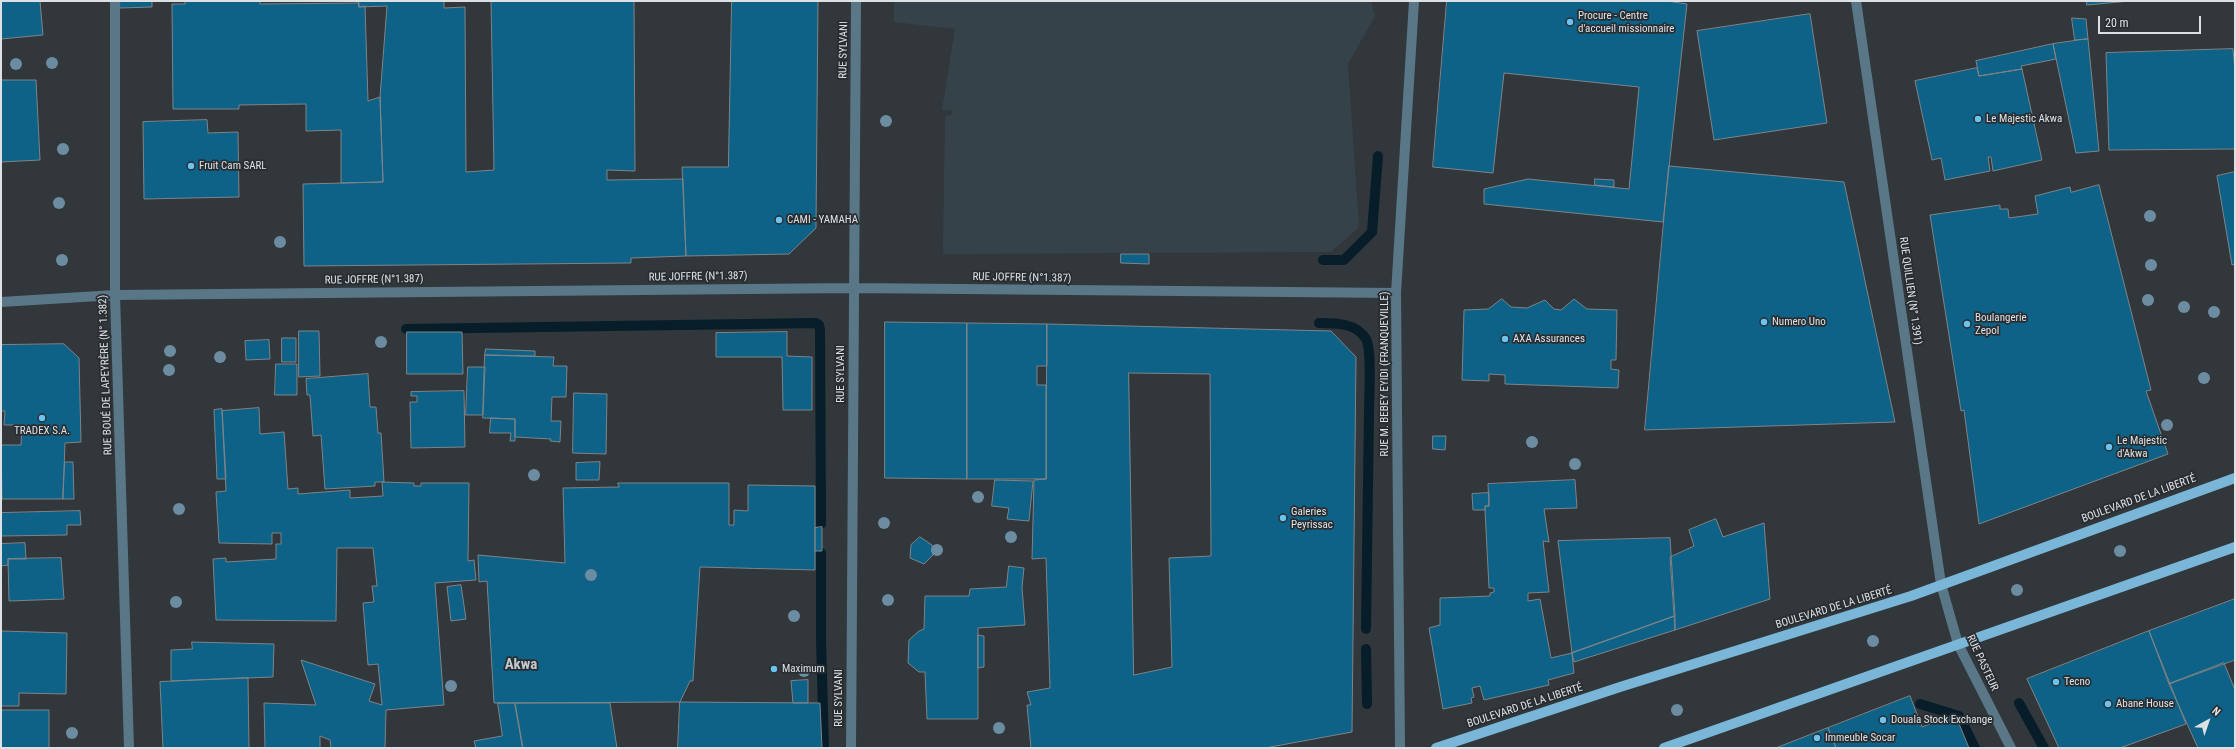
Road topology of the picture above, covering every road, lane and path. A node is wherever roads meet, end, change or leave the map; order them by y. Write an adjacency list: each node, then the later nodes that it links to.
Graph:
1 (115, 1): 7 (street, RUE BOUÉ DE LAPEYRÈRE (N° 1.382))
2 (856, 1): 5 (street, RUE SYLVANI)
3 (1414, 1): 6 (street, RUE M. BEBEY EYIDI (FRANQUEVILLE))
4 (1856, 1): 11 (street, RUE QUILLIEN (N° 1.391))
5 (854, 288): 6 (street, RUE JOFFRE (N°1.387)); 7 (street, RUE JOFFRE (N°1.387)); 14 (street, RUE SYLVANI)
6 (1396, 293): 15 (street, RUE M. BEBEY EYIDI (FRANQUEVILLE))
7 (115, 295): 8 (street, RUE JOFFRE (N°1.387)); 13 (street, RUE BOUÉ DE LAPEYRÈRE (N° 1.382))
8 (1, 302)
9 (2235, 478): 11 (main road, BOULEVARD DE LA LIBERTÉ)
10 (2235, 547): 12 (main road)
11 (1941, 584): 12 (street, RUE PASTEUR); 16 (main road, BOULEVARD DE LA LIBERTÉ)
12 (1958, 644): 17 (main road); 18 (street, RUE PASTEUR)
13 (129, 748)
14 (851, 748)
15 (1400, 748)
16 (1436, 748)
17 (1664, 748)
18 (2010, 748)

